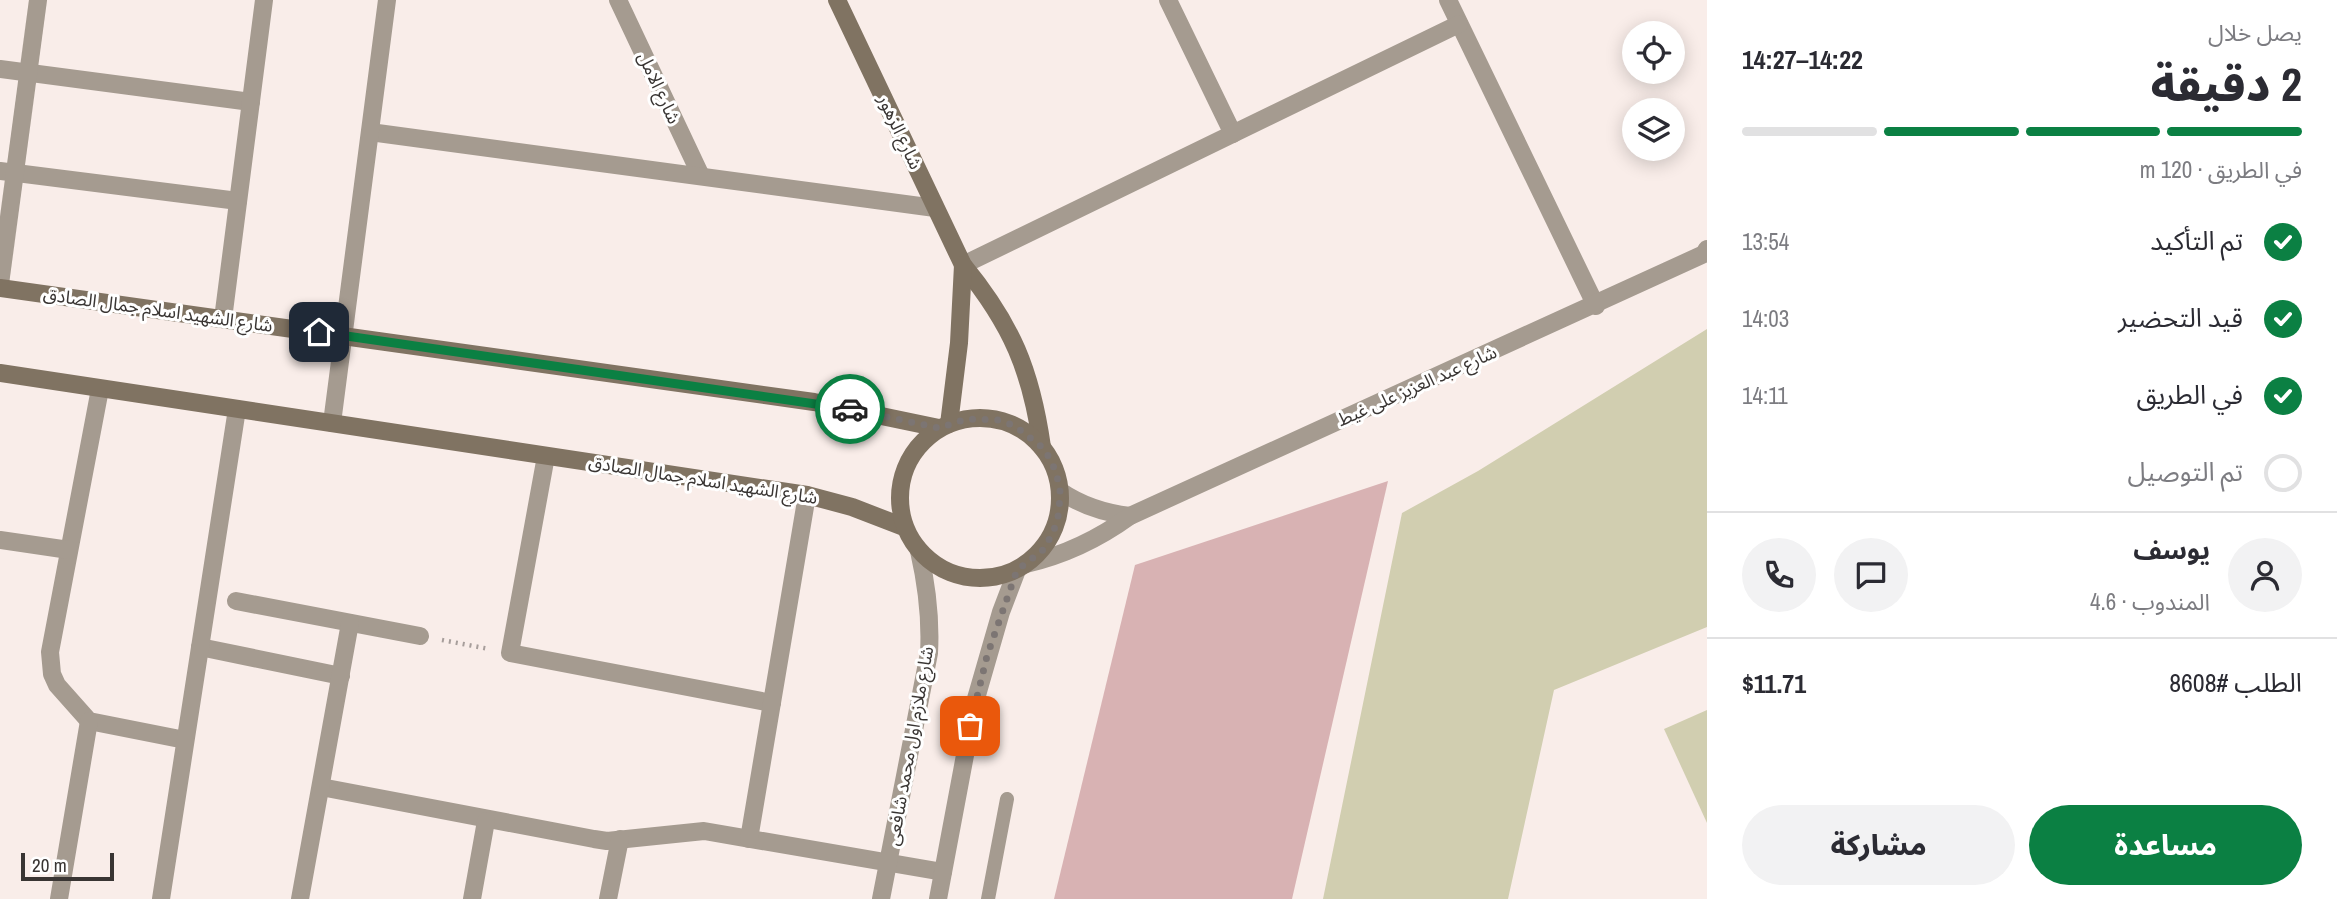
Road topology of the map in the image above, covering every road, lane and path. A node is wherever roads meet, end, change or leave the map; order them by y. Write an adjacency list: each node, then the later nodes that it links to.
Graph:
1 (38, 0): 10 (street)
2 (264, 0): 11 (street)
3 (387, 0): 12 (street)
4 (618, 0): 15 (street, شارع الامل)
5 (837, 0): 17 (street, شارع الزهور)
6 (1168, 0): 13 (street)
7 (1448, 0): 8 (street)
8 (1459, 24): 13 (street); 21 (street)
9 (0, 69): 10 (street)
10 (28, 73): 11 (street); 14 (street)
11 (251, 102): 16 (street)
12 (370, 132): 15 (street); 23 (street)
13 (1233, 134): 19 (street)
14 (7, 171): 16 (street); 20 (street)
15 (701, 176): 17 (street)
16 (238, 201): 22 (street)
17 (935, 208): 19 (street, شارع الزهور)
18 (1706, 253): 21 (street, شارع عبد العزيز على غيط)
19 (963, 265): 28 (street, شارع الزهور); 29 (street, شارع الزهور)
20 (0, 286): 22 (street, شارع الشهيد اسلام جمال الصادق)
21 (1595, 306): 33 (street, شارع عبد العزيز على غيط)
22 (223, 319): 23 (street, شارع الشهيد اسلام جمال الصادق)
23 (343, 336): 27 (street); 28 (street, شارع الشهيد اسلام جمال الصادق)
24 (0, 373): 25 (street, شارع الشهيد اسلام جمال الصادق)
25 (100, 389): 26 (street, شارع الشهيد اسلام جمال الصادق); 36 (street)
26 (237, 409): 27 (street, شارع الشهيد اسلام جمال الصادق); 42 (street)
27 (332, 424): 30 (street, شارع الشهيد اسلام جمال الصادق)
28 (944, 426): 29 (street); 34 (street)
29 (1042, 447): 31 (street)
30 (546, 456): 32 (street, شارع الشهيد اسلام جمال الصادق); 43 (street)
31 (1060, 491): 33 (street); 38 (street)
32 (807, 495): 34 (street, شارع الشهيد اسلام جمال الصادق); 45 (street)
33 (1130, 516): 38 (street, شارع عبد العزيز على غيط)
34 (904, 527): 37 (street)
35 (0, 540): 36 (street)
36 (69, 550): 46 (street)
37 (919, 551): 38 (street); 53 (street, شارع ملازم اول محمد شافعى)
38 (1021, 567): 54 (street)
39 (236, 601): 40 (street)
40 (351, 623): 41 (street); 44 (street)
41 (420, 636): 43 (path)
42 (200, 647): 44 (street); 47 (street)
43 (510, 653): 45 (street)
44 (341, 676): 48 (street)
45 (772, 703): 52 (street)
46 (89, 721): 47 (street); 55 (street)
47 (185, 740): 56 (street)
48 (321, 788): 50 (street); 57 (street)
49 (1007, 799): 62 (lane)
50 (486, 821): 51 (street); 58 (street)
51 (620, 839): 52 (street); 59 (street)
52 (749, 839): 53 (street)
53 (888, 864): 54 (street); 60 (street, شارع ملازم اول محمد شافعى)
54 (943, 872): 61 (street)
55 (59, 899)
56 (161, 899)
57 (300, 899)
58 (472, 899)
59 (608, 899)
60 (881, 899)
61 (937, 899)
62 (988, 899)

